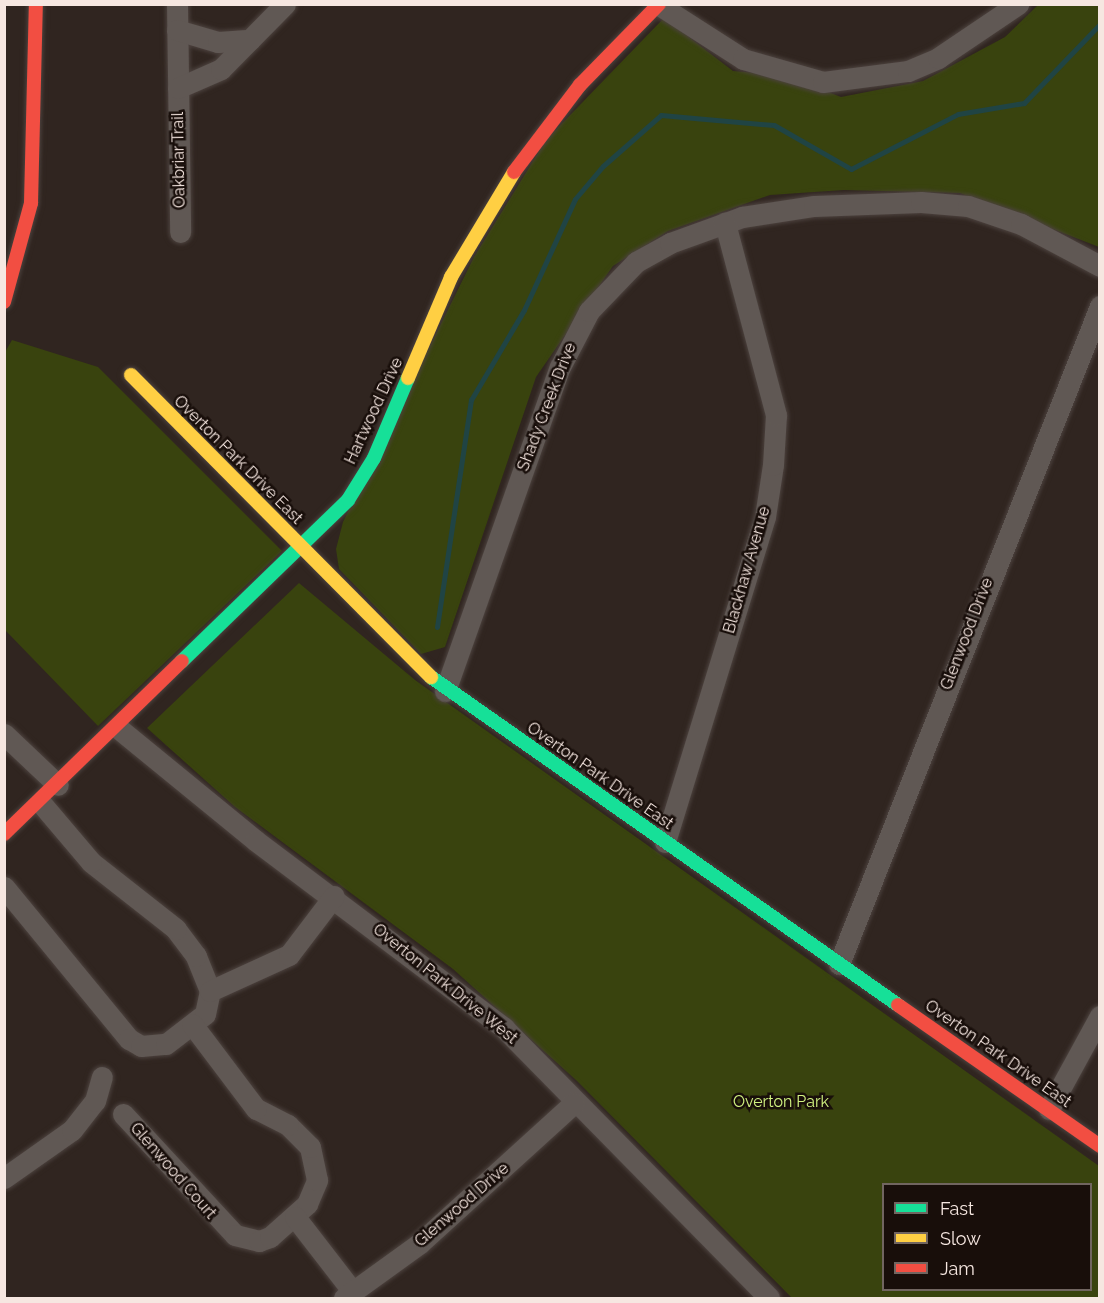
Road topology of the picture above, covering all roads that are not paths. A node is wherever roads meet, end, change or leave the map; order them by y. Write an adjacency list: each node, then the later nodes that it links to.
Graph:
1 (36, 4): 12 (street)
2 (177, 4): 6 (street, Oakbriar Trail)
3 (285, 4): 7 (street, Oakbriar Trail)
4 (1018, 4): 5 (street)
5 (659, 5): 15 (street, Hartwood Drive)
6 (177, 30): 7 (street); 8 (street, Oakbriar Trail)
7 (249, 40): 8 (street, Oakbriar Trail)
8 (178, 87): 10 (street, Oakbriar Trail)
9 (725, 223): 11 (street, Shady Creek Drive); 16 (street, Shady Creek Drive); 22 (street, Blackhaw Avenue)
10 (180, 232)
11 (1100, 266)
12 (4, 302)
13 (1100, 306): 25 (street, Glenwood Drive)
14 (131, 375): 15 (street, Overton Park Drive East)
15 (303, 549): 16 (street, Overton Park Drive East); 17 (street, Hartwood Drive)
16 (445, 691): 22 (street, Overton Park Drive East)
17 (118, 728): 19 (street, Hartwood Drive); 24 (street, Overton Park Drive West)
18 (4, 734): 19 (street)
19 (58, 785): 20 (street, Hartwood Drive)
20 (41, 803): 21 (street, Hartwood Drive); 26 (street)
21 (4, 834)
22 (665, 842): 25 (street, Overton Park Drive East)
23 (4, 887): 28 (street)
24 (334, 896): 26 (street); 30 (street, Overton Park Drive West)
25 (839, 964): 31 (street, Overton Park Drive East)
26 (206, 982): 28 (street)
27 (1100, 1016): 31 (street)
28 (192, 1024): 35 (street)
29 (102, 1077): 34 (street)
30 (574, 1102): 36 (street, Glenwood Drive); 37 (street, Overton Park Drive West)
31 (1049, 1109): 33 (street, Overton Park Drive East)
32 (123, 1114): 35 (street, Glenwood Court)
33 (1100, 1146)
34 (4, 1178)
35 (295, 1217): 36 (street)
36 (348, 1295)
37 (769, 1299)

